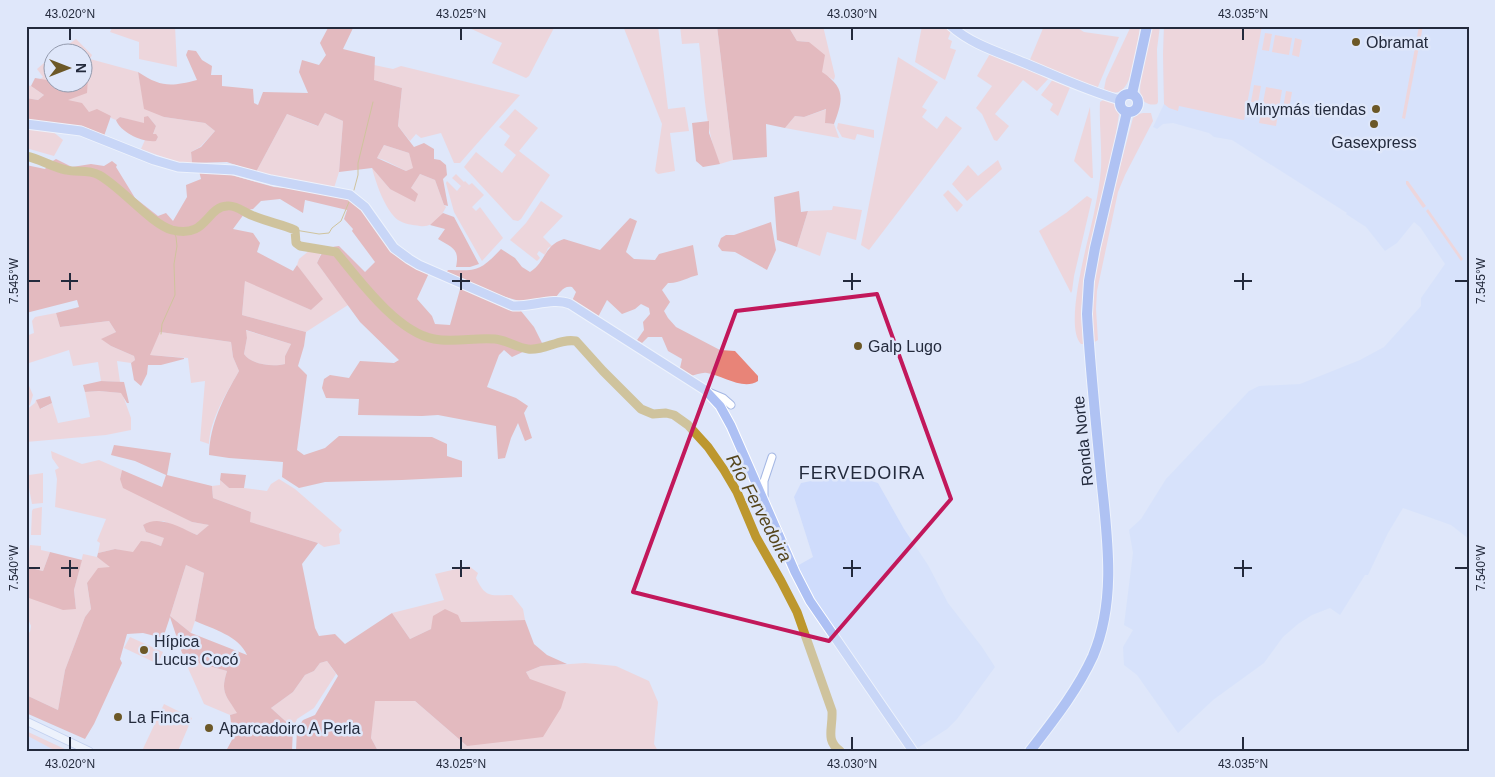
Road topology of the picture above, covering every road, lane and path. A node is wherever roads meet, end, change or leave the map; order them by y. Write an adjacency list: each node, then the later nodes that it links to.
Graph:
1 (951, 26): 4 (main road)
2 (1147, 26): 3 (highway, Ronda Norte)
3 (1132, 94): 4 (highway); 5 (highway, Ronda Norte)
4 (1120, 100): 5 (highway)
5 (1127, 112): 14 (highway, Ronda Norte)
6 (26, 124): 7 (main road)
7 (705, 390): 8 (street); 10 (main road)
8 (731, 405)
9 (772, 457): 10 (street)
10 (766, 506): 13 (main road)
11 (26, 721): 12 (street)
12 (89, 751)
13 (913, 751)
14 (1030, 751)

